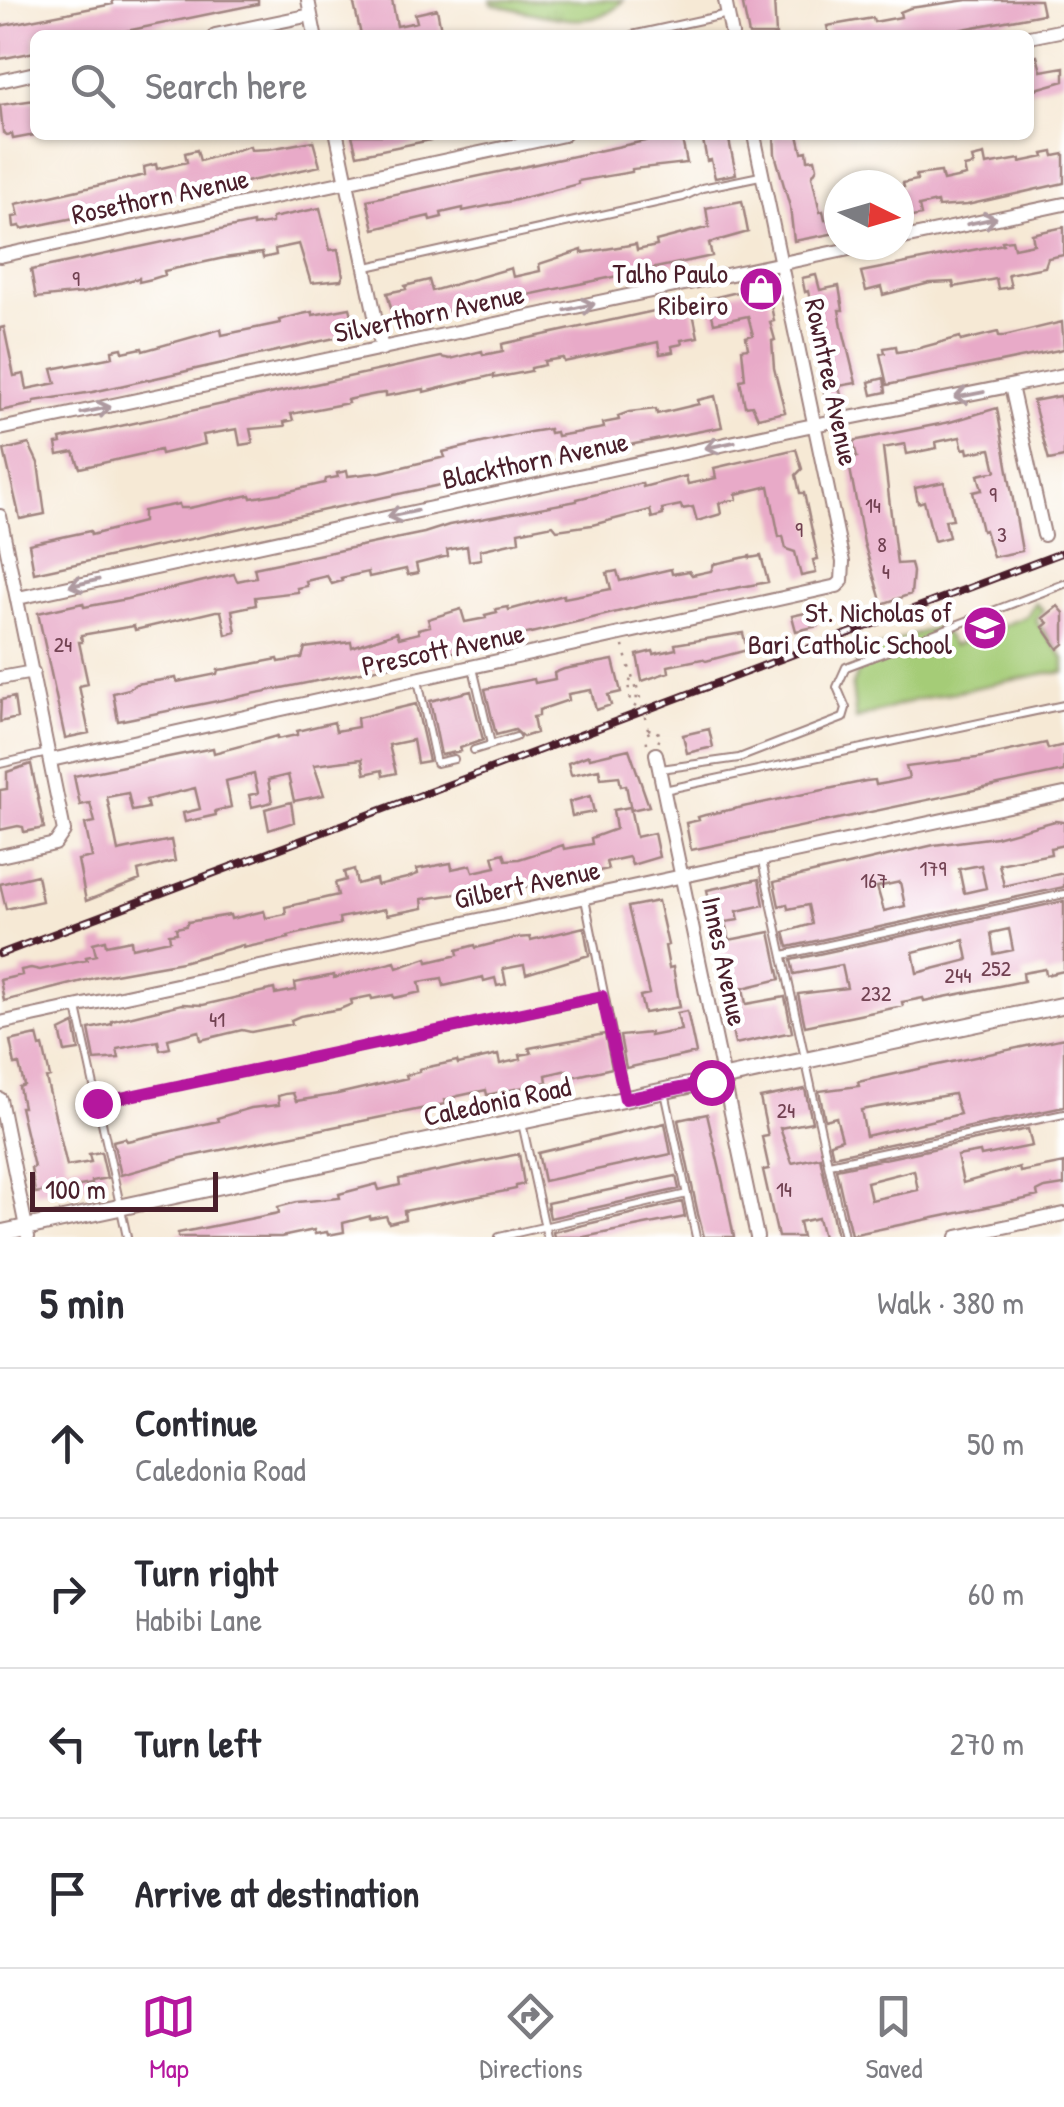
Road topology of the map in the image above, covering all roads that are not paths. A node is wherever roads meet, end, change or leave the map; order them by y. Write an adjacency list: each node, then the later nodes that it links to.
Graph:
1 (310, 7): 3 (street)
2 (726, 7): 4 (lane)
3 (232, 30)
4 (649, 30)
5 (1064, 30): 6 (street)
6 (1034, 36)
7 (30, 75): 8 (street)
8 (0, 81)
9 (338, 140): 13 (street)
10 (541, 140): 13 (street, Rosethorn Avenue)
11 (755, 140): 12 (street, Rowntree Avenue)
12 (762, 176): 18 (street, Rowntree Avenue); 19 (lane)
13 (348, 182): 17 (street, Rosethorn Avenue); 19 (street)
14 (1064, 204): 15 (street, one-way to 14)
15 (914, 235)
16 (824, 254): 18 (street, Silverthorn Avenue)
17 (0, 256)
18 (782, 263): 20 (street, Silverthorn Avenue, one-way to 18); 23 (street, Rowntree Avenue)
19 (367, 267): 20 (street)
20 (382, 349): 24 (street, Silverthorn Avenue, one-way to 20)
21 (1064, 375): 22 (street, Blackthorn Avenue)
22 (1012, 386): 23 (street, Blackthorn Avenue, one-way to 23); 26 (street)
23 (815, 426): 27 (street, Rowntree Avenue); 29 (street, Blackthorn Avenue, one-way to 29)
24 (0, 429)
25 (0, 516): 29 (street)
26 (1044, 535)
27 (842, 581): 30 (street, Prescott Avenue)
28 (1064, 584): 42 (lane)
29 (18, 598): 31 (street)
30 (473, 668): 33 (street, Prescott Avenue); 36 (lane)
31 (33, 672): 32 (street); 39 (street)
32 (0, 678)
33 (418, 680): 39 (street, Prescott Avenue); 40 (lane)
34 (1064, 704): 43 (lane)
35 (516, 737): 36 (lane)
36 (491, 744): 37 (lane)
37 (474, 750)
38 (655, 751): 42 (street, Innes Avenue)
39 (50, 756): 41 (lane); 45 (street)
40 (454, 759)
41 (0, 764)
42 (659, 769): 43 (street, Innes Avenue)
43 (663, 790): 47 (street, Innes Avenue)
44 (1064, 794): 46 (street, Gilbert Avenue)
45 (0, 856)
46 (762, 860): 47 (street, Gilbert Avenue); 50 (lane)
47 (681, 878): 49 (street, Gilbert Avenue); 56 (street, Innes Avenue)
48 (1064, 894): 50 (lane)
49 (584, 898): 51 (lane); 53 (street, Gilbert Avenue)
50 (784, 955): 55 (lane)
51 (602, 996): 59 (lane); 60 (lane)
52 (1064, 1005): 55 (street, Caledonia Road)
53 (77, 1008): 54 (street, Gilbert Avenue); 60 (lane)
54 (0, 1023)
55 (805, 1060): 56 (street, Caledonia Road); 64 (lane)
56 (724, 1078): 57 (street, Caledonia Road); 75 (street, Innes Avenue)
57 (665, 1091): 59 (street, Caledonia Road); 65 (lane)
58 (0, 1099): 63 (street)
59 (625, 1099): 62 (street, Caledonia Road)
60 (97, 1103): 66 (lane)
61 (1064, 1114): 64 (lane)
62 (522, 1122): 66 (street, Caledonia Road); 68 (lane)
63 (3, 1134): 69 (street)
64 (829, 1164): 76 (lane)
65 (687, 1194): 68 (lane); 74 (lane)
66 (121, 1207): 69 (street, Caledonia Road); 71 (lane)
67 (1064, 1214): 77 (street)
68 (544, 1224): 72 (lane); 73 (lane)
69 (27, 1232): 70 (street, Caledonia Road)
70 (0, 1233)
71 (128, 1237)
72 (500, 1237)
73 (547, 1237)
74 (696, 1237)
75 (757, 1237)
76 (844, 1237)
77 (957, 1237)

